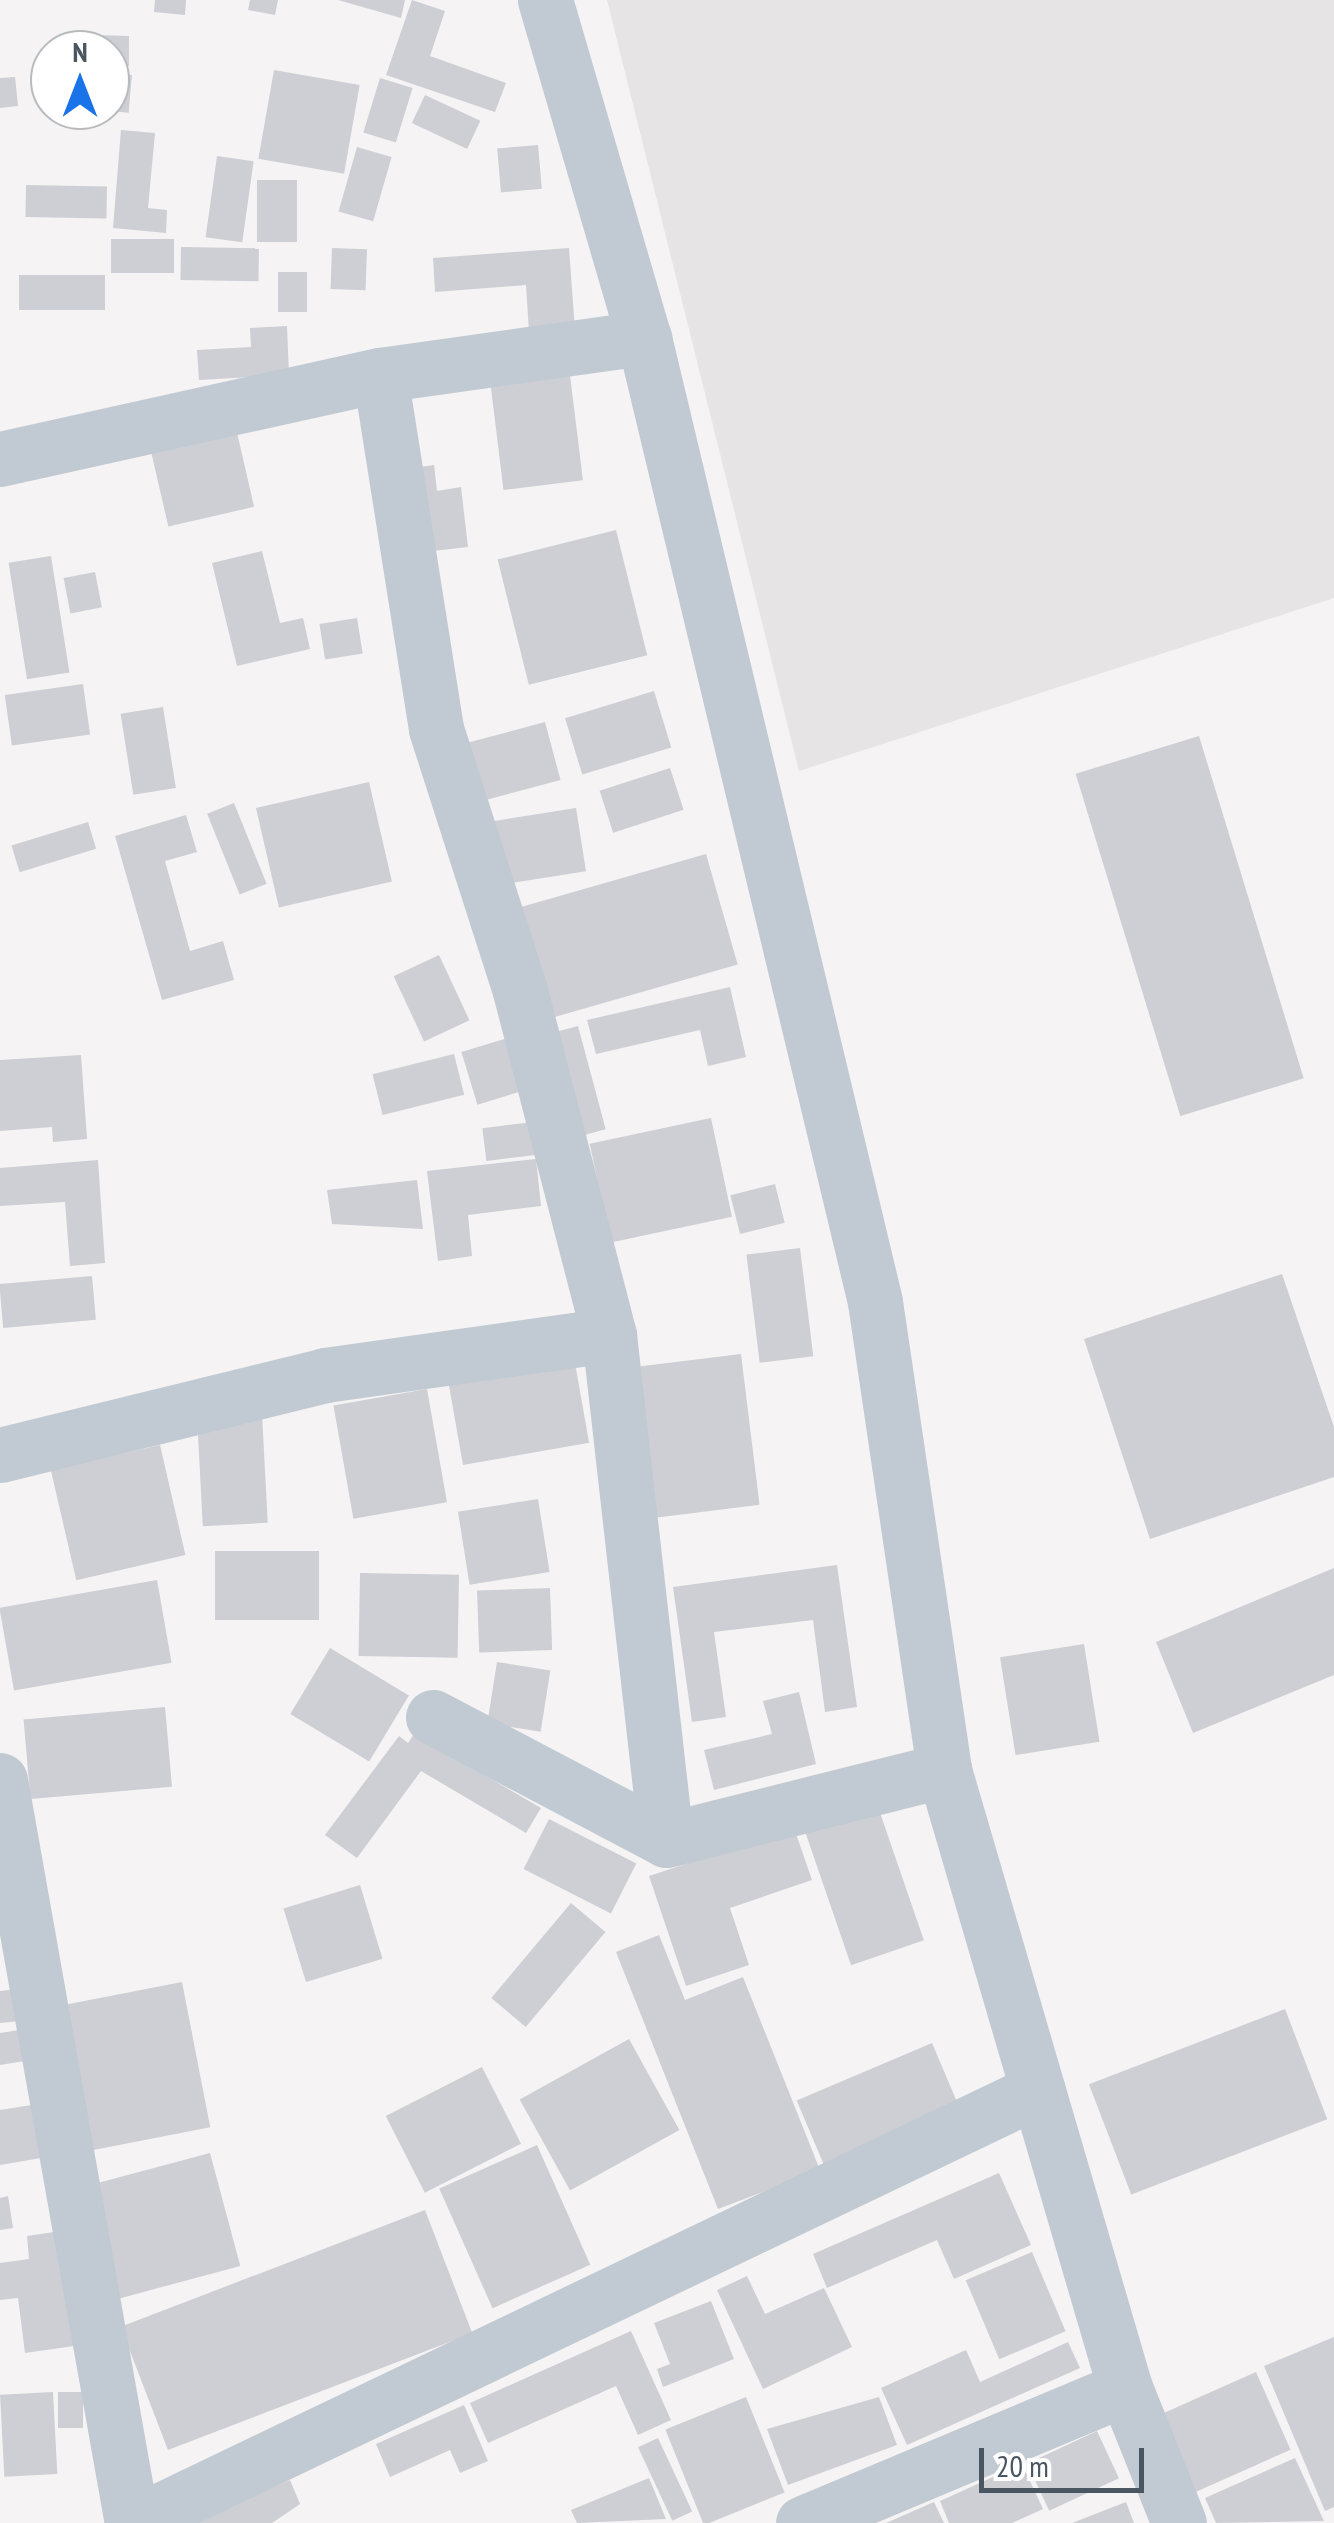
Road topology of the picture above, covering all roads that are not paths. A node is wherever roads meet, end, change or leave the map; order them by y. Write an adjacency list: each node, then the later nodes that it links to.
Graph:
1 (545, 0): 2 (street)
2 (644, 338): 3 (street); 8 (street)
3 (380, 375): 4 (street); 5 (street)
4 (0, 460)
5 (609, 1335): 6 (street); 10 (street)
6 (0, 1455)
7 (433, 1717): 10 (street)
8 (944, 1770): 10 (street); 11 (street)
9 (0, 1780): 13 (street)
10 (666, 1840)
11 (1038, 2090): 12 (street); 13 (street)
12 (1125, 2388): 14 (street); 15 (street)
13 (133, 2523)
14 (804, 2523)
15 (1179, 2523)

